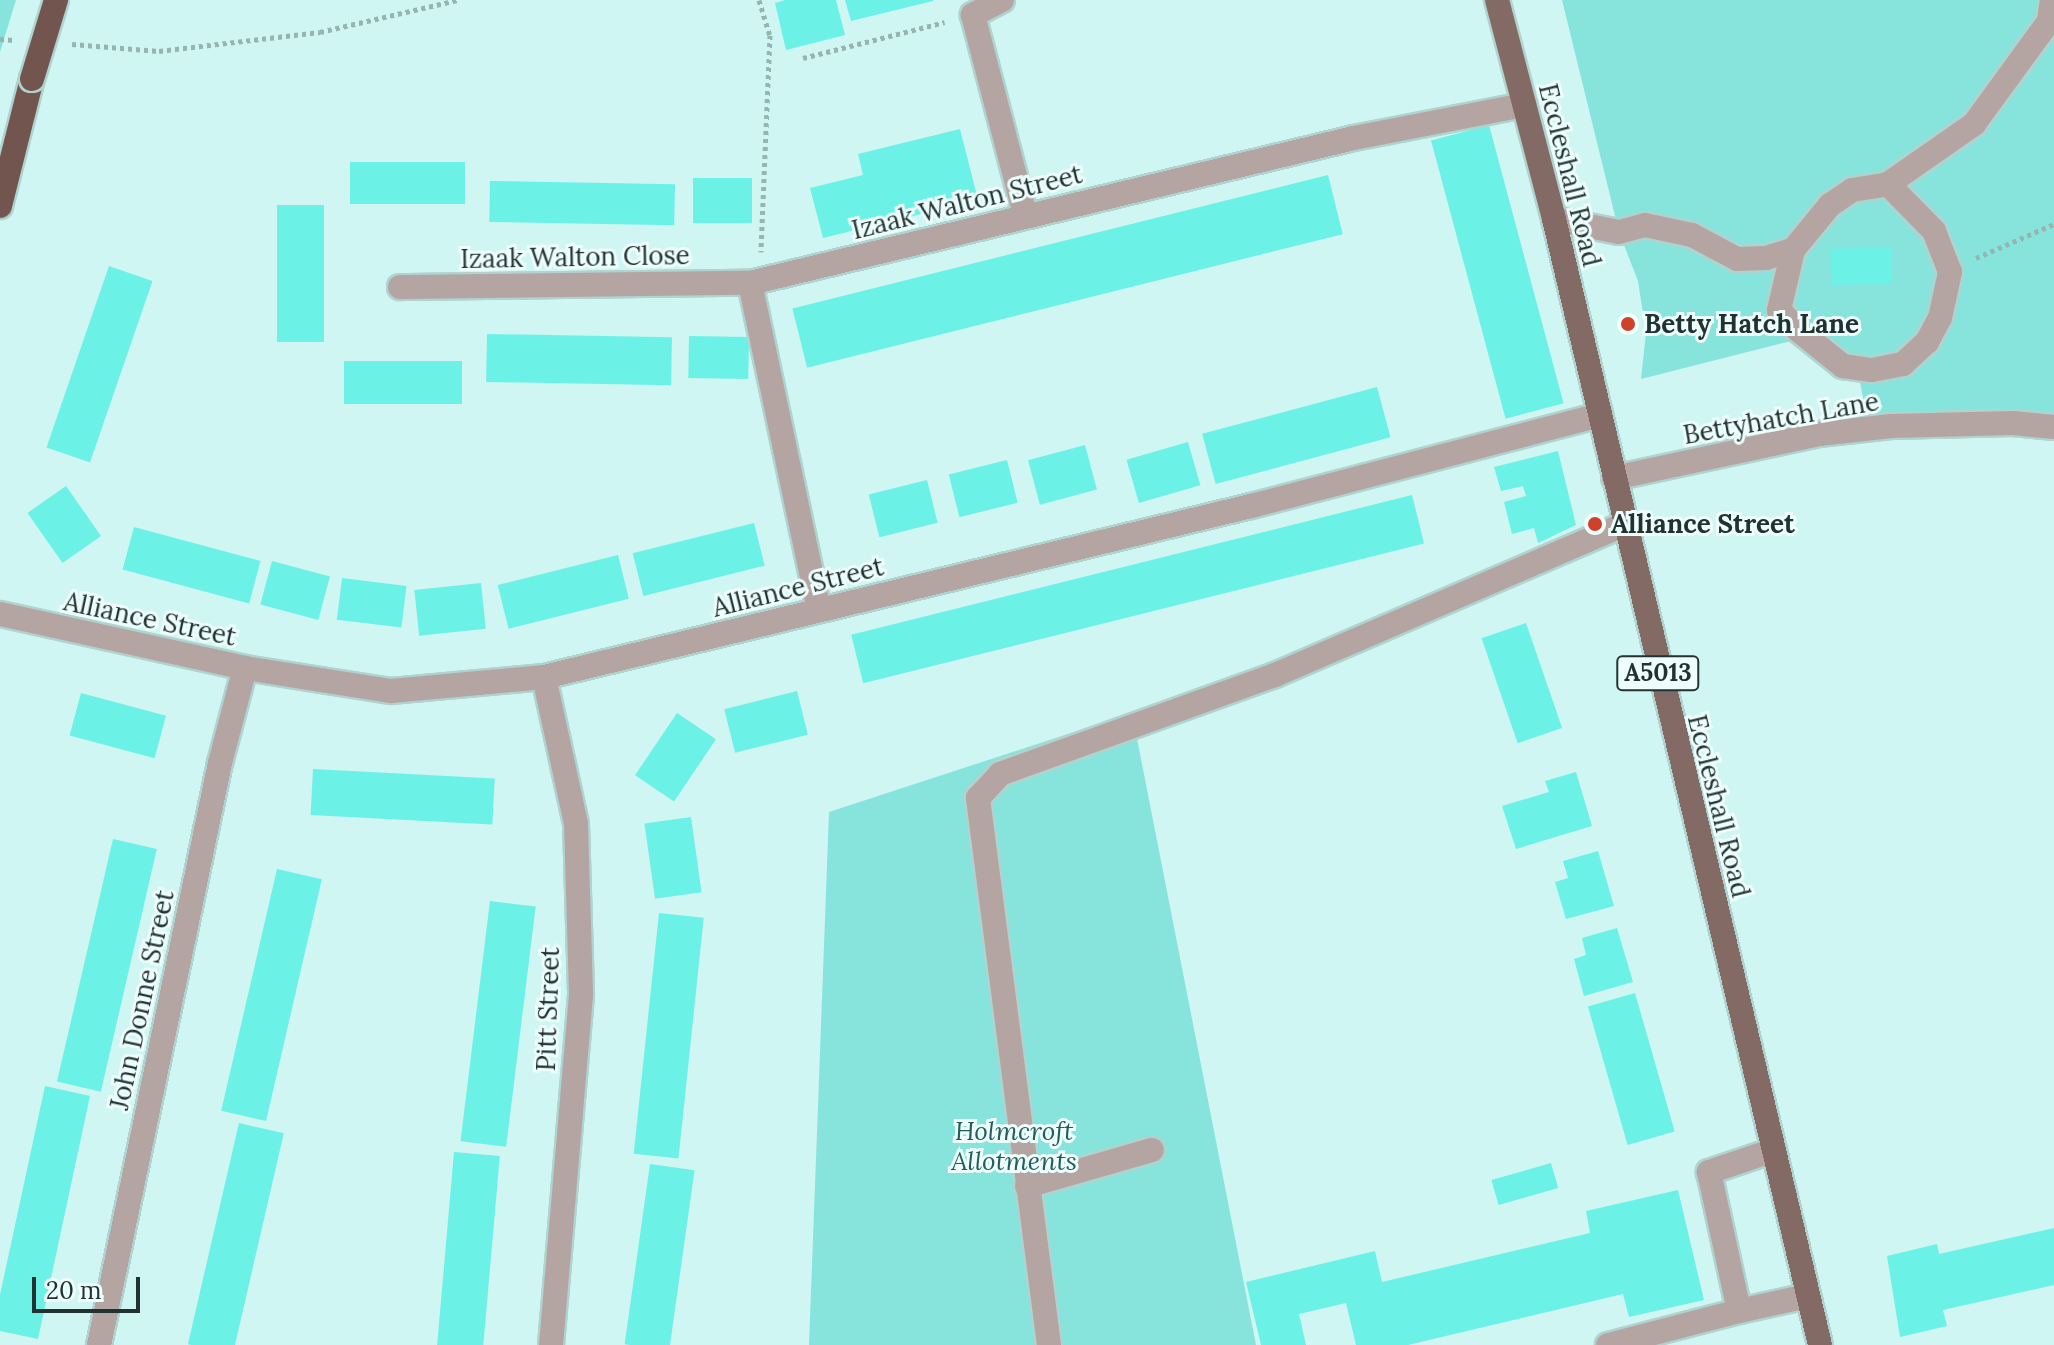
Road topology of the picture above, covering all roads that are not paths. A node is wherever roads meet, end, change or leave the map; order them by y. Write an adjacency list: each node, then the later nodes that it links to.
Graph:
1 (56, 0): 7 (highway, bridge)
2 (1002, 0): 8 (street)
3 (1497, 0): 5 (main road, Eccleshall Road / A5013)
4 (2052, 17): 6 (street)
5 (1524, 105): 8 (street, Izaak Walton Street); 9 (main road, Eccleshall Road / A5013)
6 (1888, 184): 10 (street); 10 (street)
7 (0, 206)
8 (1025, 215): 11 (street, Izaak Walton Street)
9 (1554, 219): 10 (street); 13 (main road, Eccleshall Road / A5013)
10 (1793, 250)
11 (750, 283): 12 (street, Izaak Walton Close); 17 (street)
12 (400, 287)
13 (1600, 415): 15 (main road, Eccleshall Road / A5013); 17 (street, Alliance Street)
14 (2054, 427): 15 (street, Bettyhatch Lane)
15 (1614, 478): 16 (main road, Eccleshall Road / A5013)
16 (1623, 525): 22 (main road, Eccleshall Road / A5013); 23 (street)
17 (819, 610): 20 (street, Alliance Street)
18 (0, 614): 19 (street, Alliance Street)
19 (245, 668): 20 (street, Alliance Street); 26 (street, John Donne Street)
20 (544, 677): 27 (street, Pitt Street)
21 (1152, 1150): 23 (street)
22 (1774, 1150): 24 (main road, Eccleshall Road / A5013); 25 (street)
23 (1027, 1186): 28 (street)
24 (1807, 1296): 25 (street); 30 (main road, Eccleshall Road / A5013)
25 (1739, 1311): 29 (street)
26 (99, 1345)
27 (551, 1345)
28 (1049, 1345)
29 (1608, 1345)
30 (1820, 1345)

